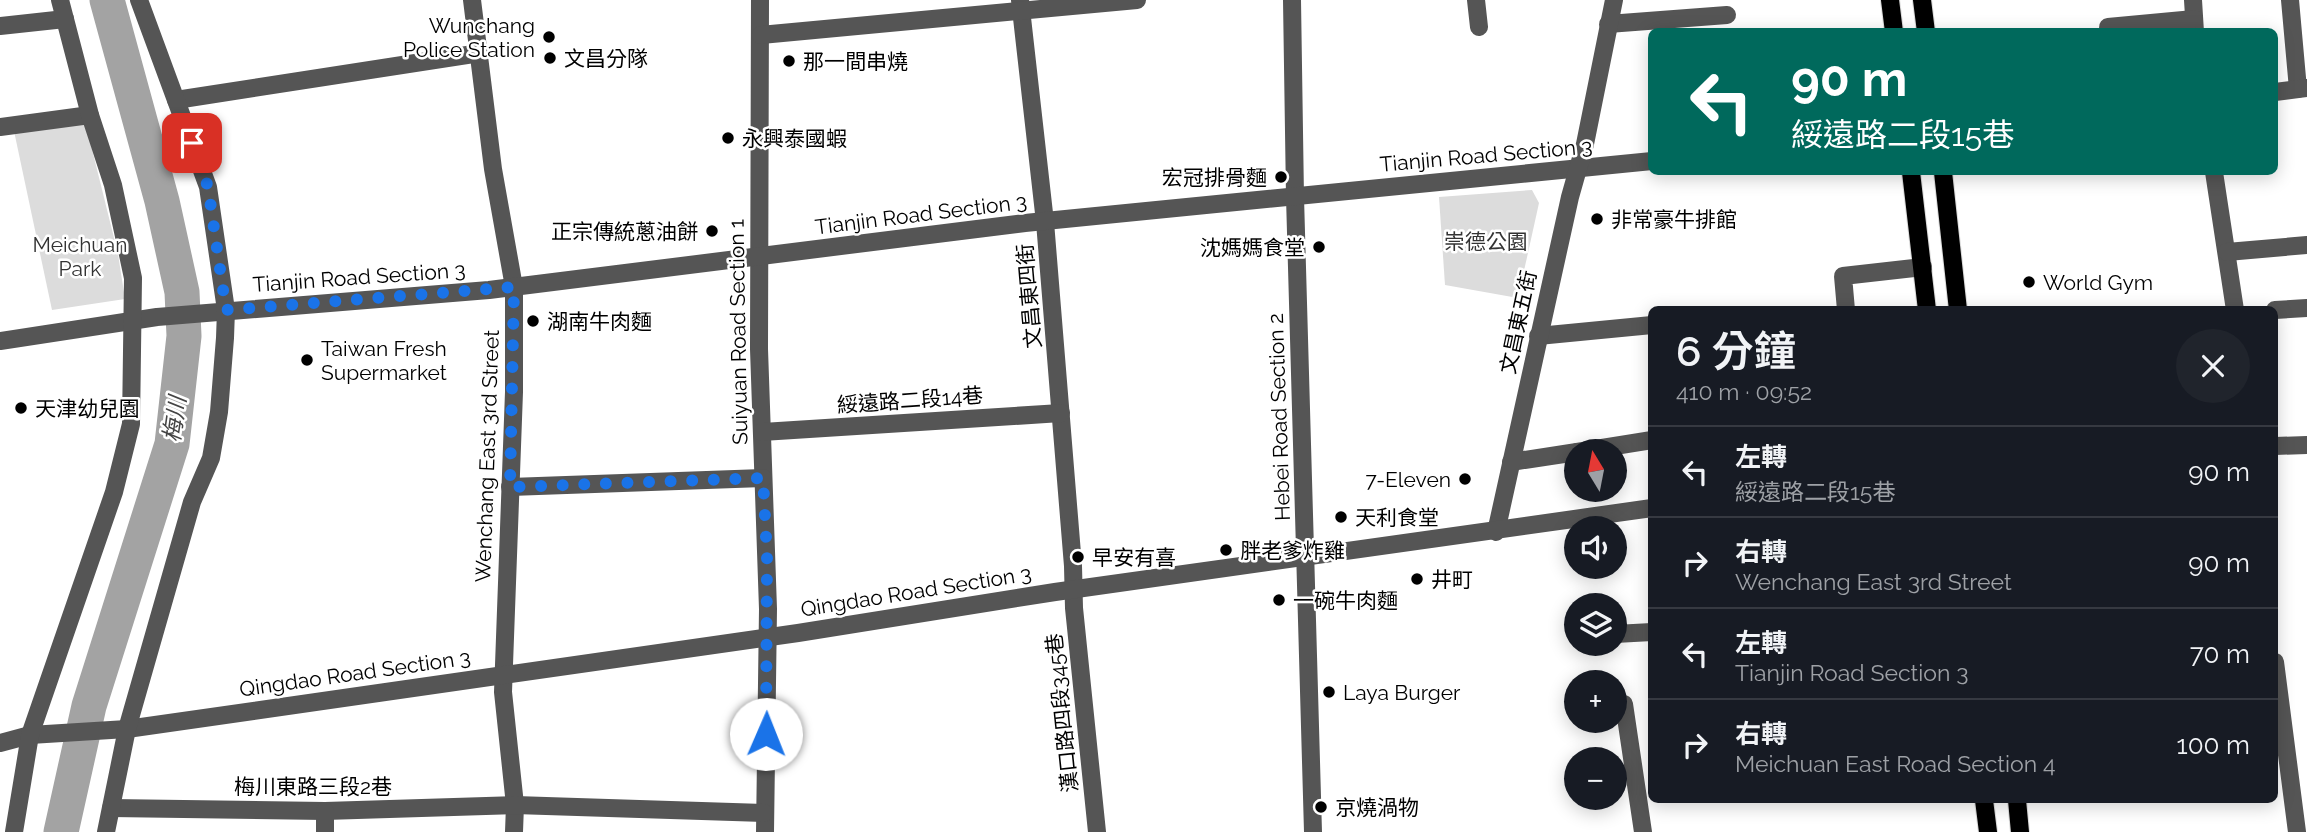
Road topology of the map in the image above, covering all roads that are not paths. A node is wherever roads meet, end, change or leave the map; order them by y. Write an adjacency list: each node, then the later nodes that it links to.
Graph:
1 (60, 0): 15 (street)
2 (139, 0): 27 (street)
3 (471, 0): 24 (street, Wenchang East 3rd Street)
4 (760, 0): 23 (street, Suiyuan Road Section 1)
5 (1137, 0): 13 (street)
6 (1292, 0): 35 (street, Hebei Road Section 2)
7 (1476, 0): 19 (street)
8 (1614, 0): 16 (street, 文昌東五街)
9 (1890, 0): 21 (main road)
10 (1922, 0): 22 (main road)
11 (2193, 0): 17 (street)
12 (2290, 0): 25 (street)
13 (1021, 5): 23 (street); 36 (street, 文昌東四街)
14 (1727, 15): 16 (street)
15 (65, 19): 18 (street); 28 (street)
16 (1608, 24): 31 (street, 文昌東五街)
17 (2195, 25): 20 (street)
18 (0, 26)
19 (1479, 26)
20 (2108, 27)
21 (1894, 28)
22 (1926, 28)
23 (761, 35): 39 (street, Suiyuan Road Section 1)
24 (480, 53): 27 (street); 41 (street, Wenchang East 3rd Street)
25 (2302, 89): 26 (street)
26 (2278, 92)
27 (176, 100): 47 (street)
28 (90, 115): 29 (street); 49 (street)
29 (0, 127)
30 (1648, 161): 31 (street, Tianjin Road Section 3)
31 (1577, 170): 35 (street, Tianjin Road Section 3); 51 (street, 文昌東五街)
32 (1911, 175): 40 (main road)
33 (1943, 175): 44 (main road)
34 (2214, 175): 38 (street)
35 (1295, 197): 36 (street, Tianjin Road Section 3); 65 (street, Hebei Road Section 2)
36 (1045, 222): 39 (street, Tianjin Road Section 3); 53 (street, 文昌東四街)
37 (2307, 245): 38 (street)
38 (2227, 252): 45 (street)
39 (759, 256): 41 (street, Tianjin Road Section 3); 54 (street, Suiyuan Road Section 1)
40 (1923, 267): 42 (street); 43 (main road)
41 (514, 287): 47 (street, Tianjin Road Section 3); 62 (street, Wenchang East 3rd Street)
42 (1846, 306)
43 (1927, 306)
44 (1958, 306)
45 (2234, 306)
46 (2307, 308): 48 (street)
47 (226, 310): 49 (street, Tianjin Road Section 3); 73 (street)
48 (2278, 310)
49 (134, 320): 52 (street, Tianjin Road Section 3); 74 (street)
50 (1648, 325): 51 (street)
51 (1538, 336): 60 (street, 文昌東五街)
52 (0, 341)
53 (1061, 413): 54 (street, 綏遠路二段14巷); 66 (street, 文昌東四街)
54 (762, 432): 61 (street, Suiyuan Road Section 1)
55 (1648, 441): 56 (street)
56 (1628, 444)
57 (2307, 445): 58 (street)
58 (2278, 446)
59 (1564, 454): 60 (street)
60 (1511, 462): 64 (street, 文昌東五街)
61 (763, 478): 62 (street); 69 (street, Suiyuan Road Section 1)
62 (510, 487): 70 (street, Wenchang East 3rd Street)
63 (1648, 509): 64 (street, Qingdao Road Section 3)
64 (1496, 532): 65 (street, Qingdao Road Section 3)
65 (1306, 557): 66 (street, Qingdao Road Section 3); 88 (street, Hebei Road Section 2)
66 (1074, 589): 69 (street, Qingdao Road Section 3); 87 (street, 漢口路四段345巷)
67 (1648, 632): 68 (street)
68 (1627, 633)
69 (768, 637): 70 (street, Qingdao Road Section 3); 81 (street, Suiyuan Road Section 1)
70 (505, 674): 73 (street, Qingdao Road Section 3); 78 (street, Wenchang East 3rd Street)
71 (2278, 685): 92 (street)
72 (1627, 724): 89 (street)
73 (127, 729): 74 (street, Qingdao Road Section 3); 79 (street)
74 (30, 735): 75 (street, Qingdao Road Section 3); 82 (street)
75 (0, 743)
76 (1984, 803): 90 (main road)
77 (2017, 803): 91 (main road)
78 (515, 805): 80 (street, 梅川東路三段2巷); 81 (street, 梅川東路三段2巷); 85 (street, Wenchang East 3rd Street)
79 (111, 808): 80 (street, 梅川東路三段2巷); 83 (street)
80 (325, 811): 84 (street)
81 (764, 813): 86 (street, Suiyuan Road Section 1)
82 (15, 832)
83 (106, 832)
84 (326, 832)
85 (514, 832)
86 (765, 832)
87 (1097, 832)
88 (1313, 832)
89 (1643, 832)
90 (1988, 832)
91 (2020, 832)
92 (2297, 832)

